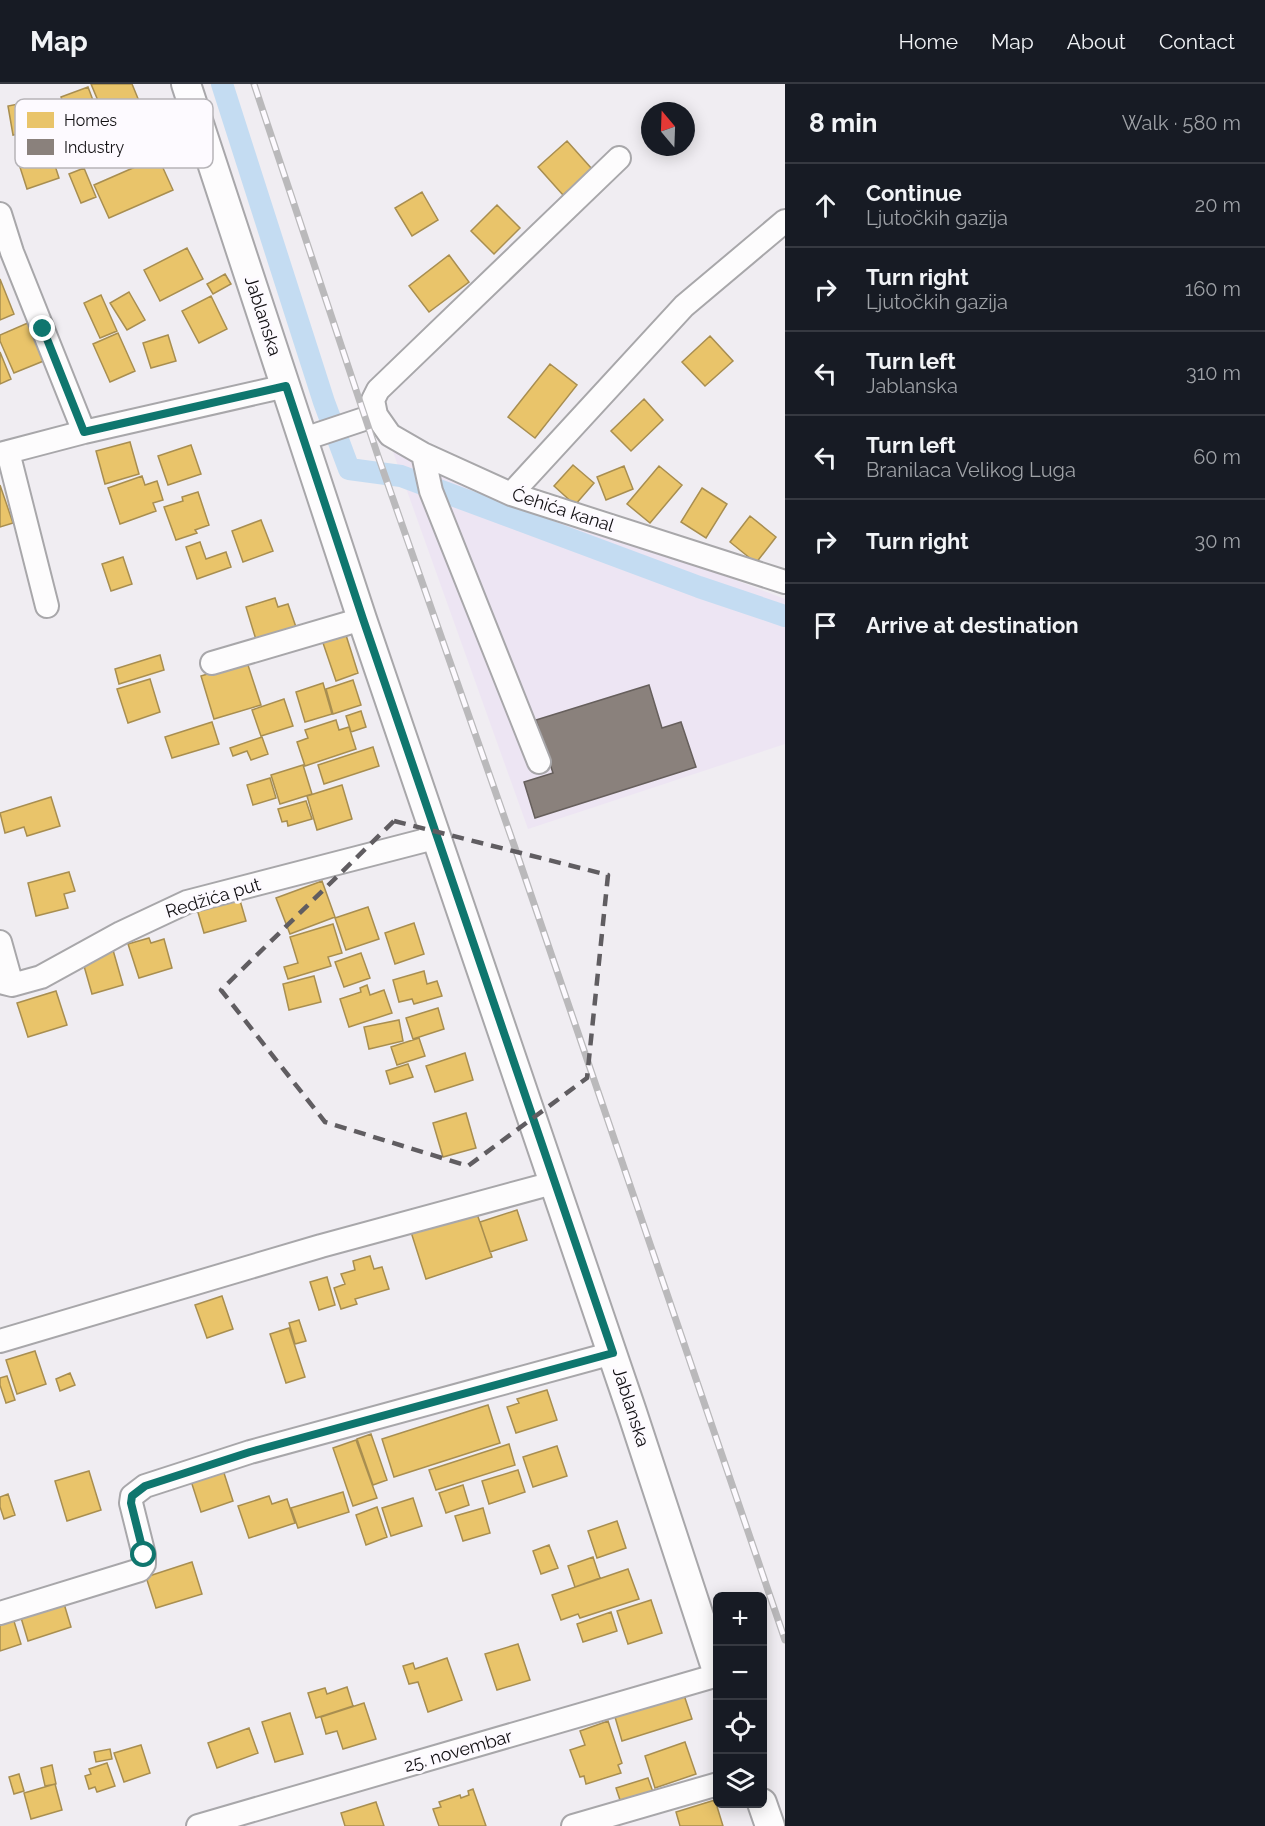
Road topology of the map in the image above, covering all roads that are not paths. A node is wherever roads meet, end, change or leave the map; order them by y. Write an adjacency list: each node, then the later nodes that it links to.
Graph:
1 (186, 84): 2 (main road, Jablanska)
2 (191, 99)
3 (619, 158): 8 (street)
4 (213, 166): 7 (main road, Jablanska)
5 (0, 213): 9 (street)
6 (785, 221): 13 (street)
7 (286, 386): 9 (street); 10 (main road, Jablanska)
8 (366, 418): 10 (street); 12 (street, Ćehića kanal)
9 (84, 432): 11 (street)
10 (308, 438): 16 (main road, Jablanska)
11 (4, 453): 15 (street)
12 (427, 473): 13 (street, Ćehića kanal); 18 (street)
13 (511, 494): 14 (street, Ćehića kanal)
14 (785, 582)
15 (47, 606)
16 (363, 619): 17 (street); 19 (main road, Jablanska)
17 (212, 663)
18 (539, 762)
19 (438, 837): 21 (street, Redžića put); 22 (main road, Jablanska)
20 (0, 942): 21 (street)
21 (6, 984)
22 (554, 1183): 23 (street); 24 (main road, Jablanska)
23 (0, 1341)
24 (613, 1353): 25 (street); 26 (main road, Jablanska)
25 (0, 1613)
26 (713, 1662)
27 (713, 1675): 30 (street, 25. novembar)
28 (713, 1785): 31 (street)
29 (764, 1808): 32 (main road)
30 (198, 1826)
31 (573, 1826)
32 (770, 1826)

